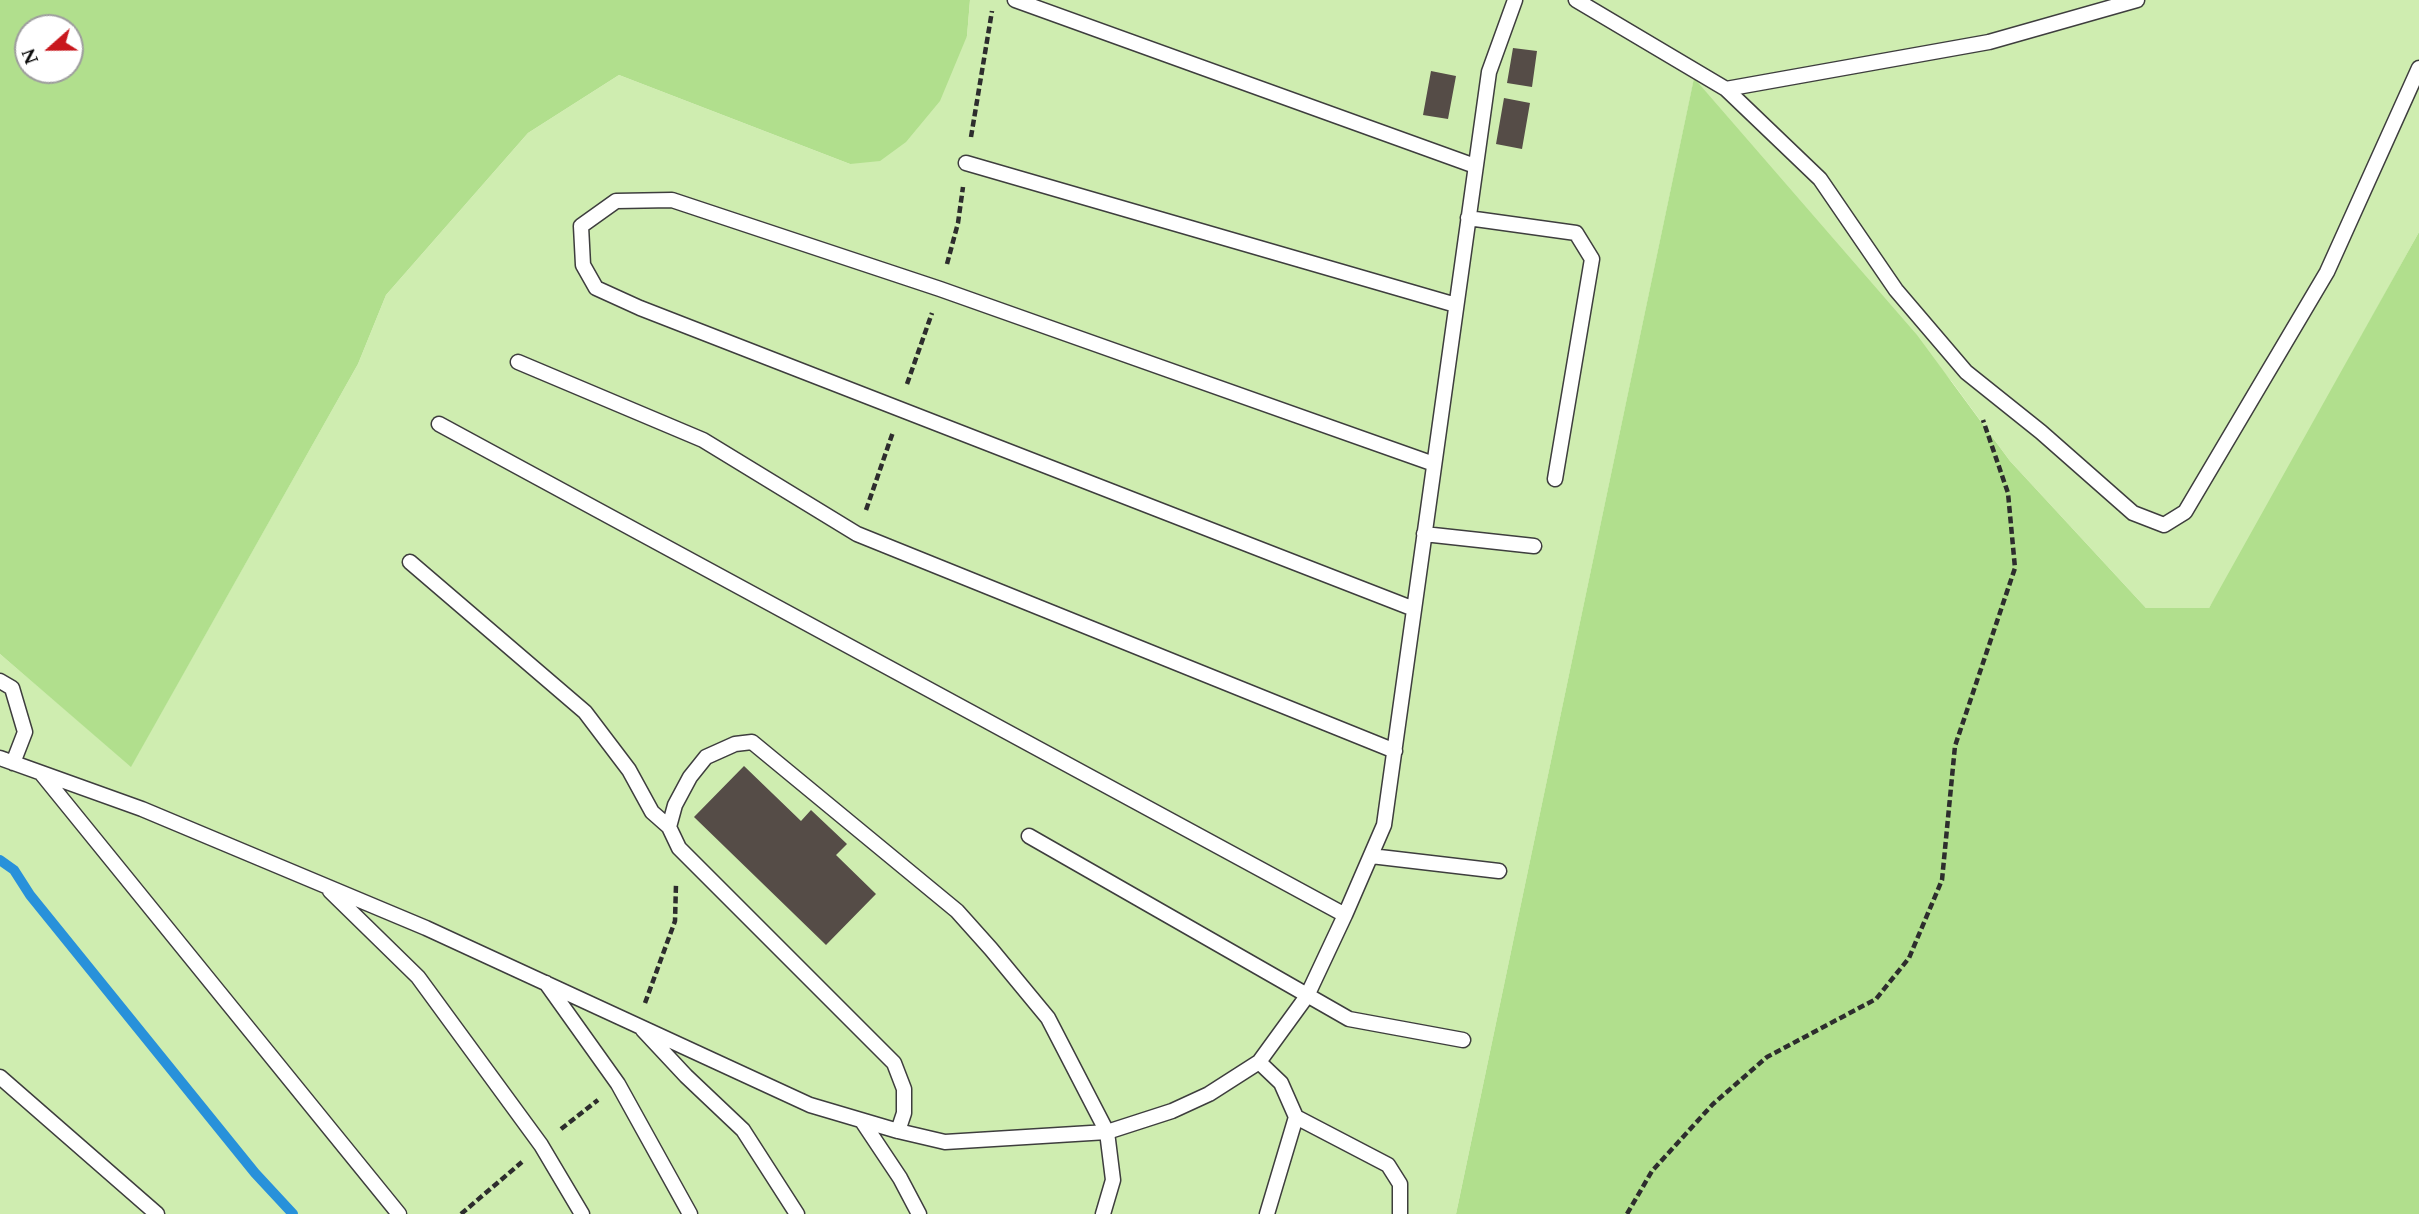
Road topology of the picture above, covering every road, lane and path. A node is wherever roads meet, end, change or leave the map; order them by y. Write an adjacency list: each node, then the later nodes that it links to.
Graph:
1 (1015, 0): 8 (lane)
2 (1515, 0): 8 (lane)
3 (1576, 0): 6 (lane)
4 (2137, 0): 6 (lane)
5 (2419, 68): 12 (lane)
6 (1726, 89): 12 (lane)
7 (967, 163): 10 (lane)
8 (1475, 166): 9 (lane)
9 (1468, 218): 10 (lane); 15 (lane)
10 (1456, 305): 14 (lane)
11 (518, 362): 21 (lane)
12 (1966, 372): 50 (path)
13 (439, 424): 30 (lane)
14 (1434, 464): 16 (lane); 19 (lane)
15 (1555, 479)
16 (1424, 534): 17 (lane); 19 (lane)
17 (1534, 546)
18 (410, 562): 24 (lane)
19 (1414, 609): 21 (lane)
20 (0, 681): 22 (lane)
21 (1395, 751): 27 (lane)
22 (6, 760): 23 (lane)
23 (41, 773): 29 (lane); 42 (lane)
24 (669, 827): 26 (lane); 40 (lane)
25 (1029, 836): 32 (lane)
26 (680, 848): 33 (path); 39 (lane)
27 (1371, 856): 28 (lane); 30 (lane)
28 (1499, 871)
29 (324, 885): 31 (lane); 43 (lane)
30 (1345, 915): 32 (lane)
31 (545, 982): 33 (lane); 44 (lane)
32 (1307, 996): 34 (lane); 35 (lane)
33 (638, 1024): 38 (lane); 45 (lane)
34 (1463, 1040)
35 (1259, 1062): 37 (lane); 40 (lane)
36 (0, 1077): 41 (lane)
37 (1296, 1117): 48 (lane); 49 (lane)
38 (862, 1121): 39 (lane); 46 (lane)
39 (898, 1131): 40 (lane)
40 (1107, 1132): 47 (lane)
41 (157, 1214)
42 (399, 1214)
43 (582, 1214)
44 (690, 1214)
45 (797, 1214)
46 (919, 1214)
47 (1103, 1214)
48 (1268, 1214)
49 (1400, 1214)
50 (1627, 1214)

